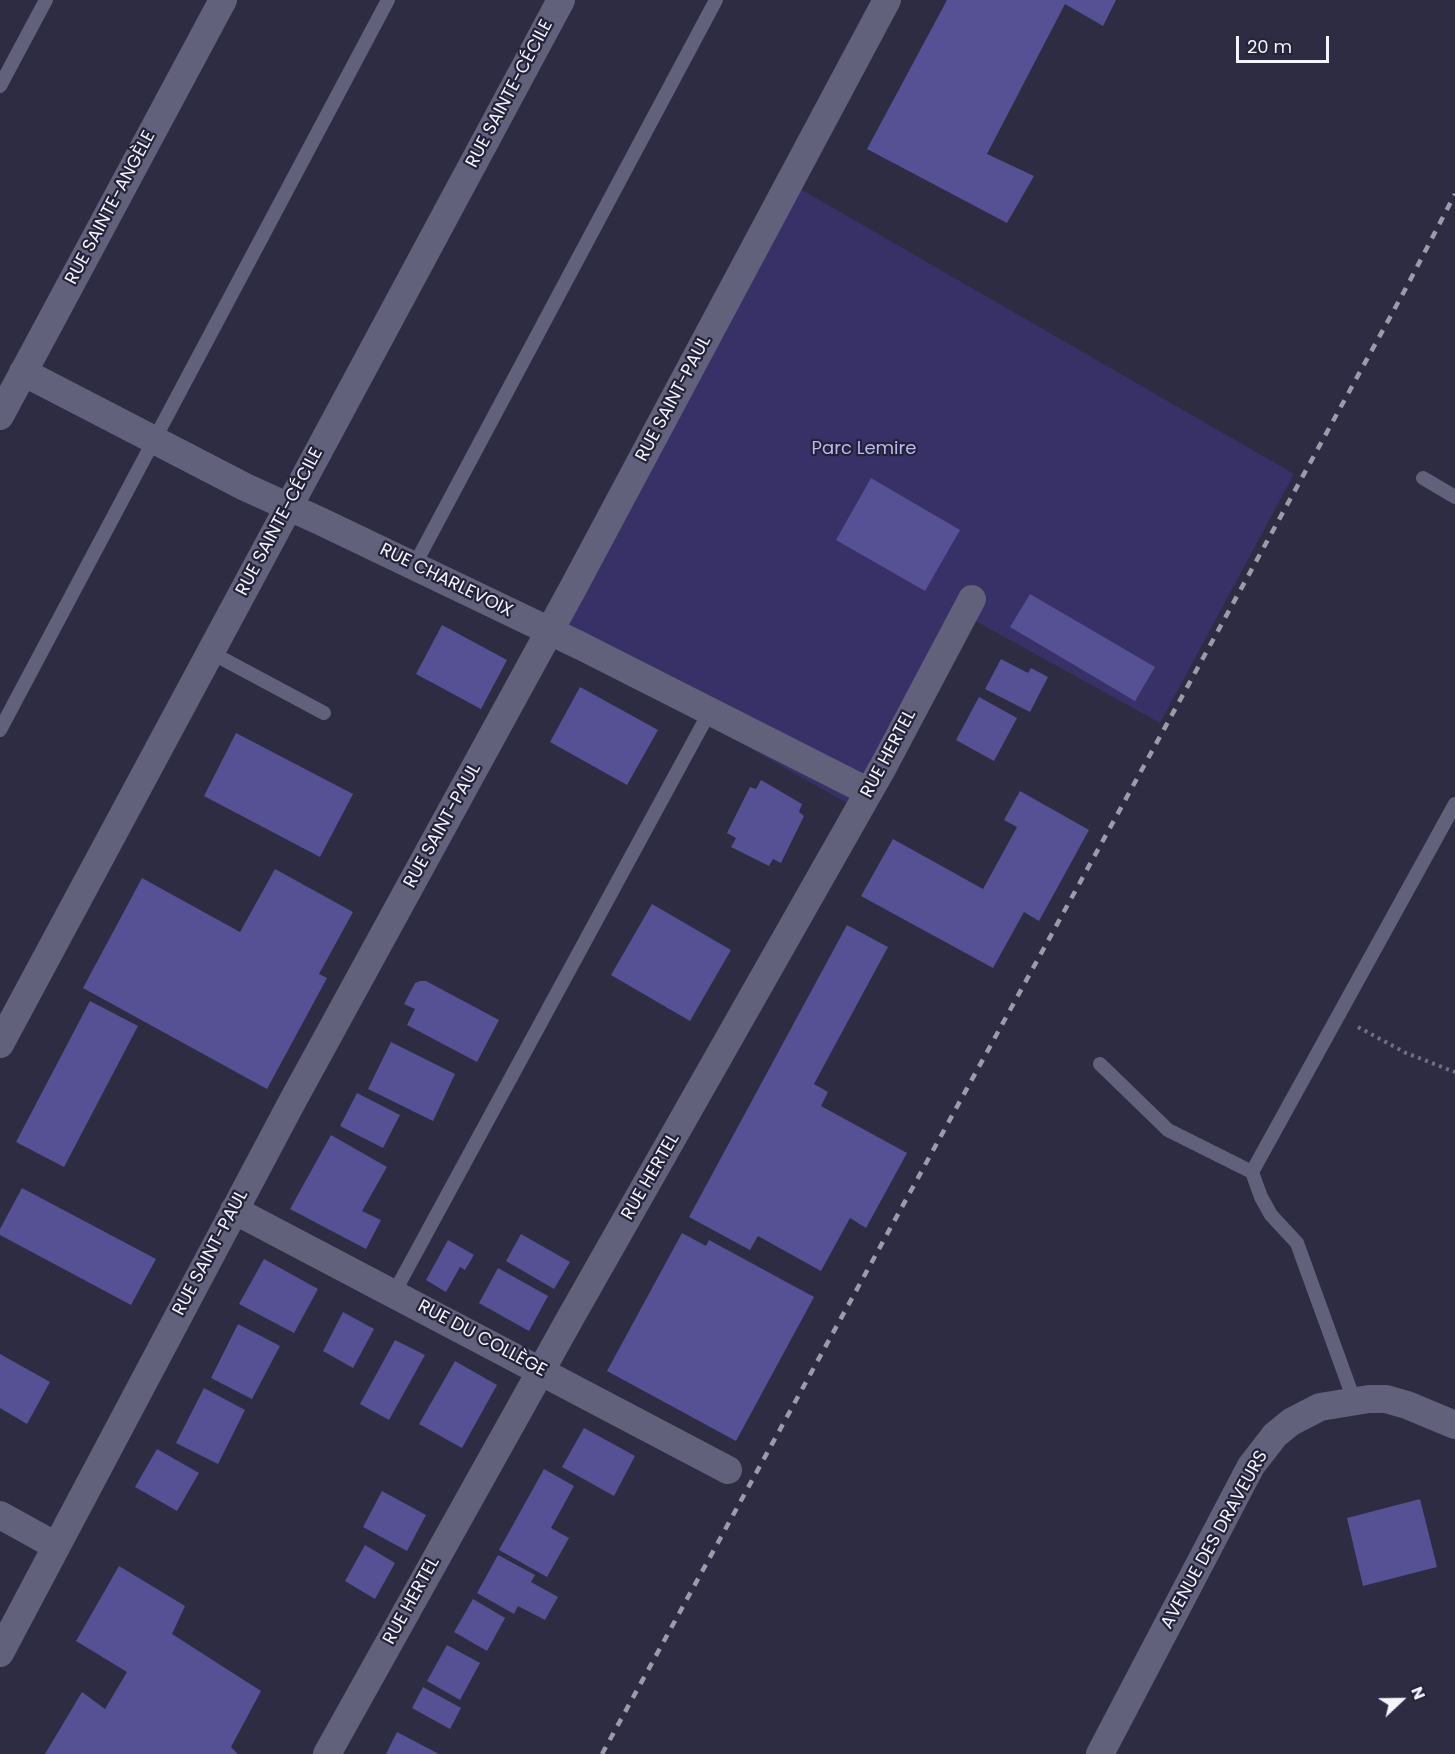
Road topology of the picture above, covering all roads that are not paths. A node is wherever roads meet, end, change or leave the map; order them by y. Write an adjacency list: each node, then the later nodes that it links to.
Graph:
1 (46, 0): 7 (lane)
2 (223, 0): 8 (street, RUE SAINTE-ANGÈLE)
3 (388, 0): 10 (lane)
4 (561, 0): 13 (street, RUE SAINTE-CÉCILE)
5 (716, 0): 14 (lane)
6 (887, 0): 16 (street, RUE SAINT-PAUL)
7 (0, 86)
8 (23, 372): 9 (street, RUE SAINTE-ANGÈLE); 10 (street, RUE CHARLEVOIX)
9 (0, 416)
10 (154, 440): 13 (street, RUE CHARLEVOIX); 20 (lane)
11 (1423, 478): 12 (lane)
12 (1455, 497)
13 (289, 507): 14 (street, RUE CHARLEVOIX); 17 (street, RUE SAINTE-CÉCILE)
14 (414, 566): 16 (street, RUE CHARLEVOIX)
15 (972, 599): 21 (street, RUE HERTEL)
16 (550, 631): 18 (street, RUE CHARLEVOIX); 26 (street, RUE SAINT-PAUL)
17 (210, 652): 19 (lane); 23 (street, RUE SAINTE-CÉCILE)
18 (710, 711): 21 (street, RUE CHARLEVOIX); 27 (lane)
19 (324, 713)
20 (0, 730)
21 (869, 792): 28 (street, RUE HERTEL)
22 (1455, 804): 25 (lane)
23 (0, 1044)
24 (1100, 1064): 25 (lane)
25 (1252, 1172): 29 (lane)
26 (234, 1210): 27 (street, RUE DU COLLÈGE); 33 (street, RUE SAINT-PAUL)
27 (394, 1293): 28 (street, RUE DU COLLÈGE)
28 (542, 1370): 31 (street, RUE DU COLLÈGE); 35 (street, RUE HERTEL)
29 (1354, 1400): 30 (street, AVENUE DES DRAVEURS); 36 (street, AVENUE DES DRAVEURS)
30 (1455, 1425)
31 (728, 1470)
32 (0, 1515): 33 (street)
33 (56, 1546): 34 (street, RUE SAINT-PAUL)
34 (0, 1653)
35 (327, 1754)
36 (1100, 1754)

